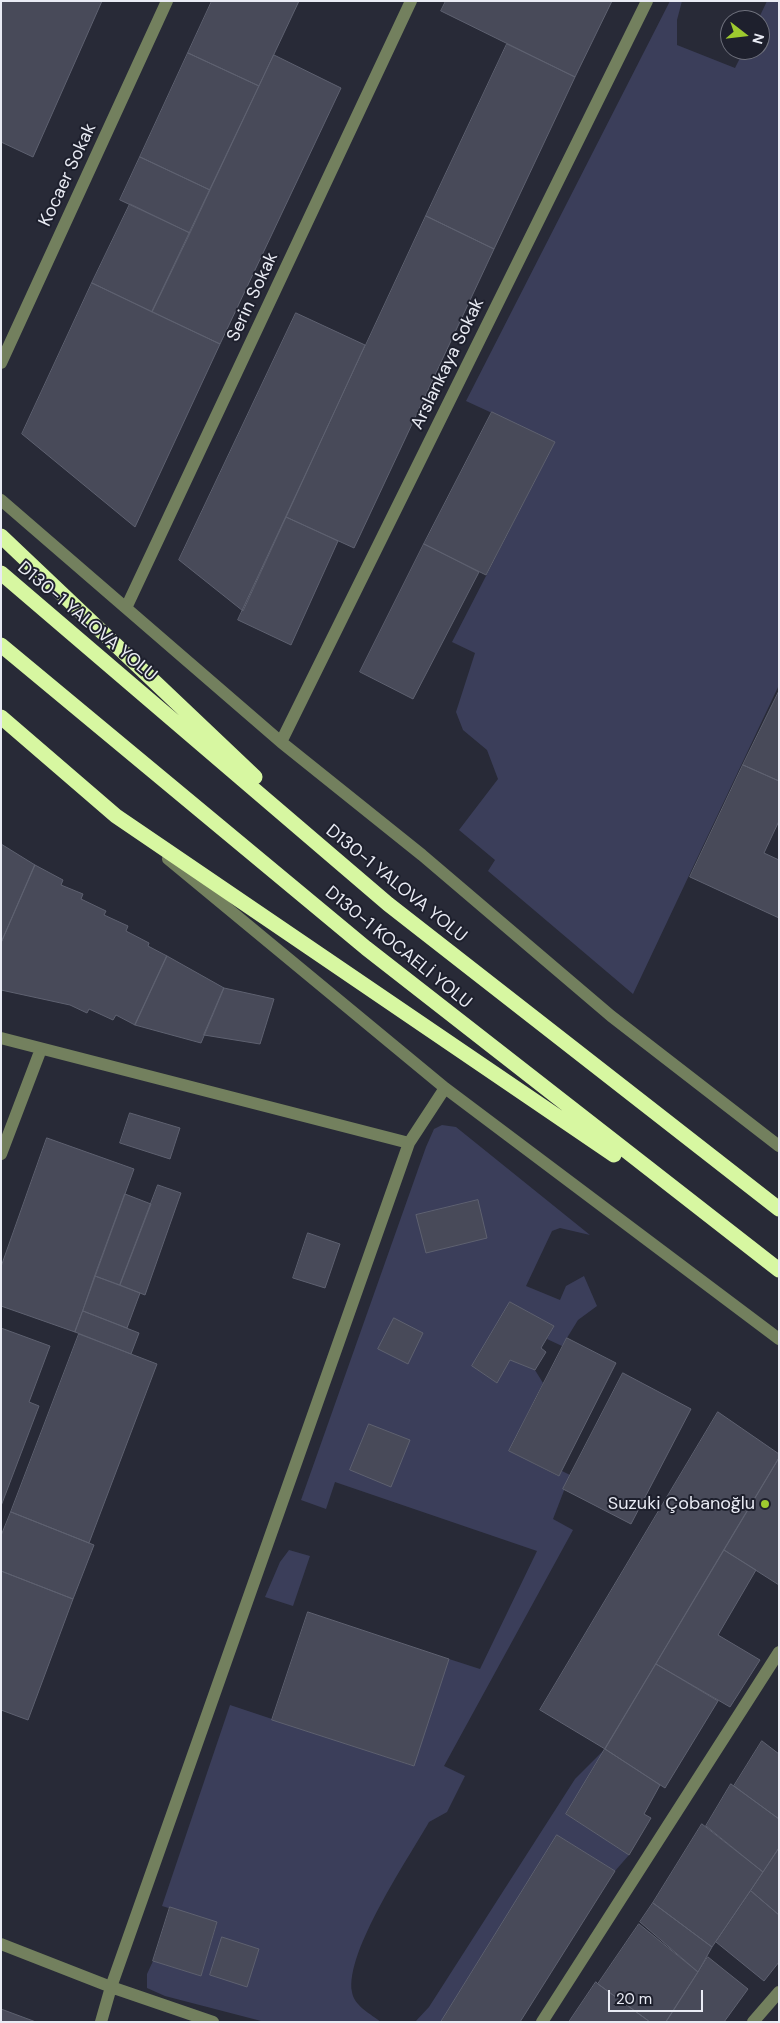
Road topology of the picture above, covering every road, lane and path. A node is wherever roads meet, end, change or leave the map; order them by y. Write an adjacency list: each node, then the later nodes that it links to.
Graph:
1 (167, 1): 4 (street, Kocaer Sokak)
2 (411, 1): 8 (street, Serin Sokak)
3 (647, 1): 11 (street, Arslankaya Sokak)
4 (1, 363)
5 (1, 500): 8 (street)
6 (1, 536): 13 (highway)
7 (1, 573): 13 (highway, D130-1 YALOVA YOLU)
8 (126, 608): 11 (street)
9 (1, 644): 21 (highway, D130-1 KOCAELİ YOLU)
10 (1, 717): 12 (highway)
11 (281, 742): 18 (street)
12 (116, 816): 16 (street); 21 (highway)
13 (388, 904): 20 (highway, D130-1 YALOVA YOLU)
14 (1, 1038): 15 (street)
15 (41, 1049): 17 (street); 19 (street)
16 (445, 1088): 17 (street); 23 (street)
17 (408, 1143): 26 (street)
18 (779, 1146)
19 (1, 1154)
20 (779, 1209)
21 (724, 1229): 22 (highway, D130-1 KOCAELİ YOLU)
22 (779, 1270)
23 (779, 1339)
24 (779, 1652): 30 (street)
25 (1, 1944): 26 (street)
26 (111, 1987): 28 (street); 29 (street)
27 (779, 1992): 31 (street)
28 (101, 2022)
29 (213, 2022)
30 (542, 2022)
31 (753, 2022)

